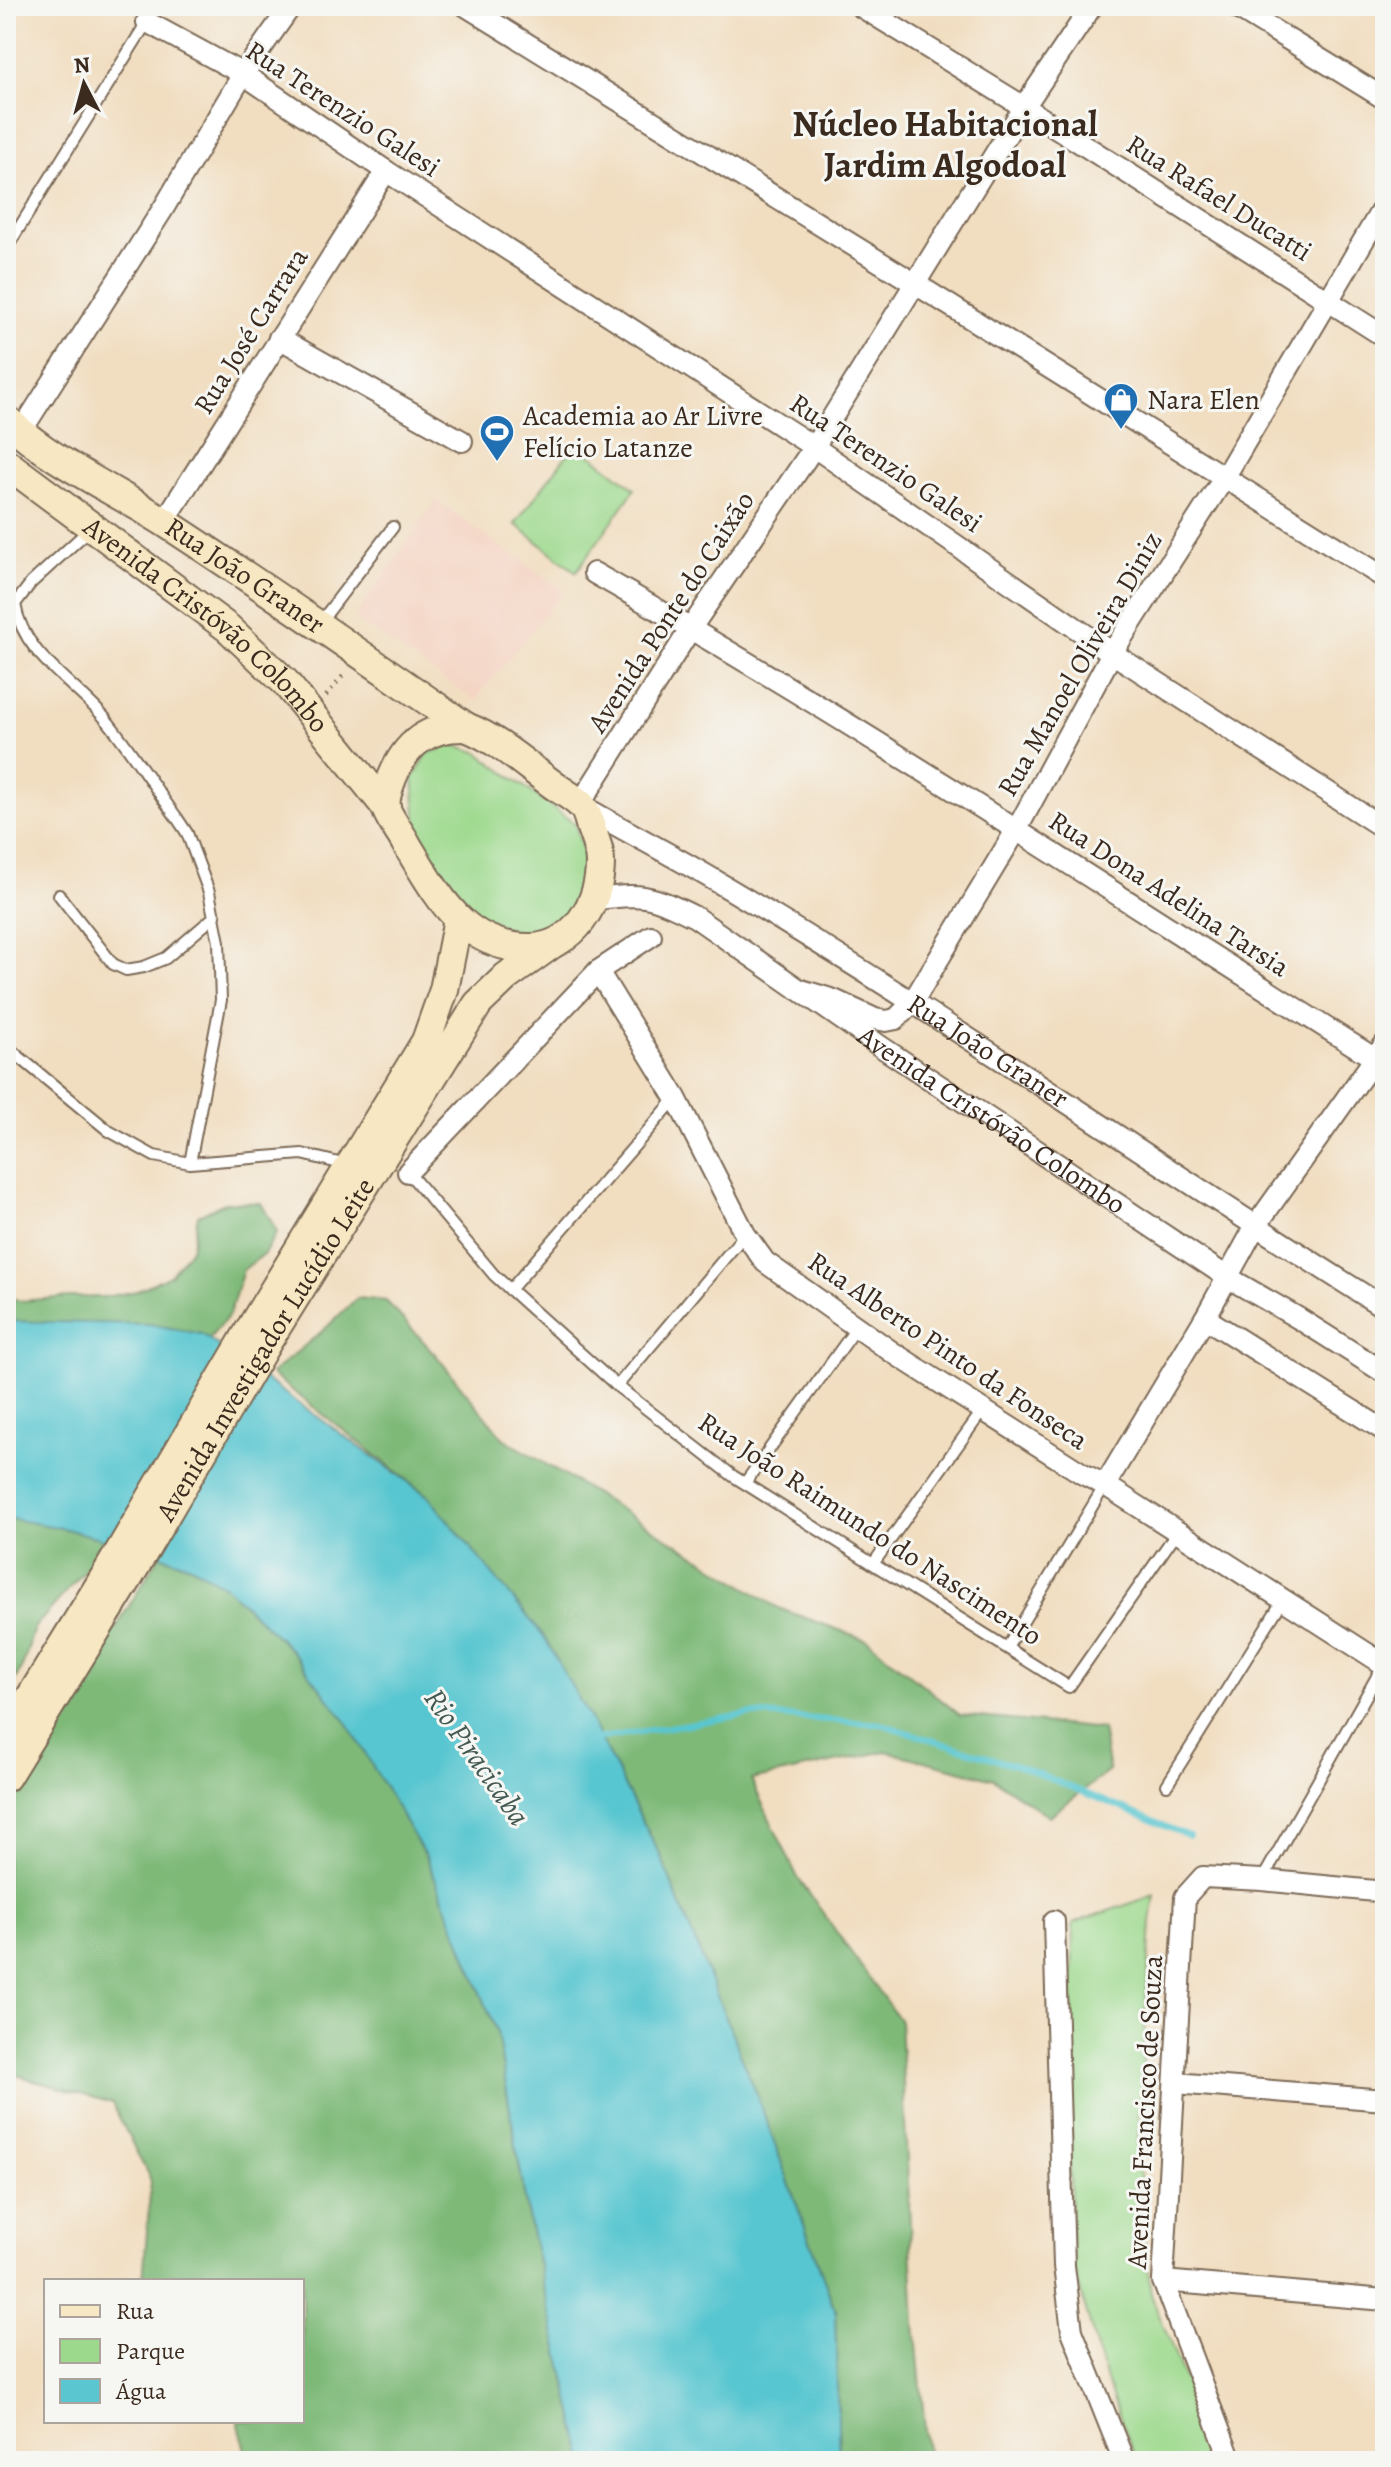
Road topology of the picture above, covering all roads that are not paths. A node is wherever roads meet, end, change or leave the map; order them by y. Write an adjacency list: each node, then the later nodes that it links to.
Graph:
1 (291, 6): 7 (street)
2 (466, 6): 13 (street)
3 (860, 6): 9 (street, Rua Rafael Ducatti)
4 (1092, 6): 9 (street, Avenida Ponte do Caixão)
5 (1234, 6): 8 (street)
6 (147, 22): 7 (street, Rua Terenzio Galesi); 12 (lane)
7 (243, 74): 10 (street, Rua Terenzio Galesi); 17 (street)
8 (1385, 99)
9 (1024, 107): 13 (street, Avenida Ponte do Caixão); 14 (street, Rua Rafael Ducatti)
10 (386, 171): 16 (street, Rua José Carrara); 19 (street, Rua Terenzio Galesi)
11 (1385, 204): 14 (street, Rua Manoel Oliveira Diniz)
12 (6, 249)
13 (914, 283): 19 (street, Avenida Ponte do Caixão); 21 (street)
14 (1328, 301): 15 (street, Rua Rafael Ducatti); 21 (street, Rua Manoel Oliveira Diniz)
15 (1385, 337)
16 (279, 338): 18 (street); 22 (street, Rua José Carrara)
17 (13, 426): 22 (main road, Rua João Graner)
18 (462, 441)
19 (814, 447): 28 (street, Avenida Ponte do Caixão); 29 (street, Rua Terenzio Galesi)
20 (6, 463): 23 (main road, Avenida Cristóvão Colombo)
21 (1224, 478): 26 (street); 29 (street, Rua Manoel Oliveira Diniz)
22 (164, 522): 27 (main road, Rua João Graner)
23 (92, 527): 32 (main road, Avenida Cristóvão Colombo); 37 (lane)
24 (393, 527): 27 (lane)
25 (594, 573): 28 (street, Rua Dona Adelina Tarsia)
26 (1385, 578)
27 (318, 626): 30 (main road, Rua João Graner)
28 (691, 628): 31 (street, Avenida Ponte do Caixão); 33 (street, Rua Dona Adelina Tarsia)
29 (1112, 653): 33 (street, Rua Manoel Oliveira Diniz); 34 (street, Rua Terenzio Galesi)
30 (466, 727): 31 (main road); 32 (main road)
31 (582, 806): 36 (main road); 43 (street, Rua João Graner)
32 (386, 807): 38 (main road)
33 (1017, 829): 43 (street, Rua Manoel Oliveira Diniz); 45 (street, Rua Dona Adelina Tarsia)
34 (1385, 829)
35 (59, 895): 37 (lane)
36 (593, 900): 40 (main road); 42 (street, Avenida Cristóvão Colombo)
37 (215, 916): 47 (lane)
38 (458, 919): 40 (main road); 48 (main road, Avenida Investigador Lucídio Leite)
39 (651, 936): 41 (street)
40 (552, 944): 57 (main road, Avenida Investigador Lucídio Leite)
41 (598, 971): 46 (street, Rua Alberto Pinto da Fonseca); 49 (street)
42 (798, 989): 43 (street); 52 (street, Avenida Cristóvão Colombo)
43 (912, 1003): 50 (street, Rua João Graner)
44 (6, 1046): 47 (lane)
45 (1382, 1056): 50 (street)
46 (676, 1098): 51 (street, Rua Alberto Pinto da Fonseca); 53 (lane)
47 (190, 1163): 48 (lane)
48 (349, 1166): 57 (main road, Avenida Investigador Lucídio Leite)
49 (408, 1172): 53 (lane, Rua João Raimundo do Nascimento)
50 (1255, 1227): 52 (street); 54 (street, Rua João Graner)
51 (745, 1234): 56 (street, Rua Alberto Pinto da Fonseca); 59 (lane)
52 (1227, 1277): 55 (street); 58 (street, Avenida Cristóvão Colombo)
53 (510, 1290): 59 (lane, Rua João Raimundo do Nascimento)
54 (1385, 1308)
55 (1205, 1318): 61 (street); 63 (street)
56 (857, 1327): 60 (street, Rua Alberto Pinto da Fonseca); 62 (lane)
57 (260, 1332): 66 (main road, Avenida Investigador Lucídio Leite)
58 (1385, 1373)
59 (617, 1386): 62 (lane, Rua João Raimundo do Nascimento)
60 (983, 1410): 63 (street, Rua Alberto Pinto da Fonseca); 65 (lane)
61 (1385, 1431)
62 (745, 1483): 65 (lane, Rua João Raimundo do Nascimento)
63 (1105, 1485): 64 (street, Rua Alberto Pinto da Fonseca); 68 (lane)
64 (1177, 1532): 67 (street, Rua Alberto Pinto da Fonseca); 68 (lane, Rua João Raimundo do Nascimento)
65 (873, 1564): 68 (lane, Rua João Raimundo do Nascimento)
66 (118, 1575): 70 (main road, Avenida Investigador Lucídio Leite); 71 (main road, Avenida Investigador Lucídio Leite)
67 (1283, 1600): 69 (street, Rua Alberto Pinto da Fonseca); 72 (lane)
68 (1007, 1648)
69 (1384, 1665): 73 (lane)
70 (6, 1737)
71 (6, 1777)
72 (1167, 1785)
73 (1262, 1880): 74 (street); 76 (street, Avenida Francisco de Souza)
74 (1385, 1892)
75 (1054, 1921): 80 (street)
76 (1175, 2083): 77 (street); 78 (street, Avenida Francisco de Souza)
77 (1385, 2100)
78 (1163, 2281): 79 (street); 81 (street, Avenida Francisco de Souza)
79 (1385, 2300)
80 (1124, 2461)
81 (1231, 2461)

